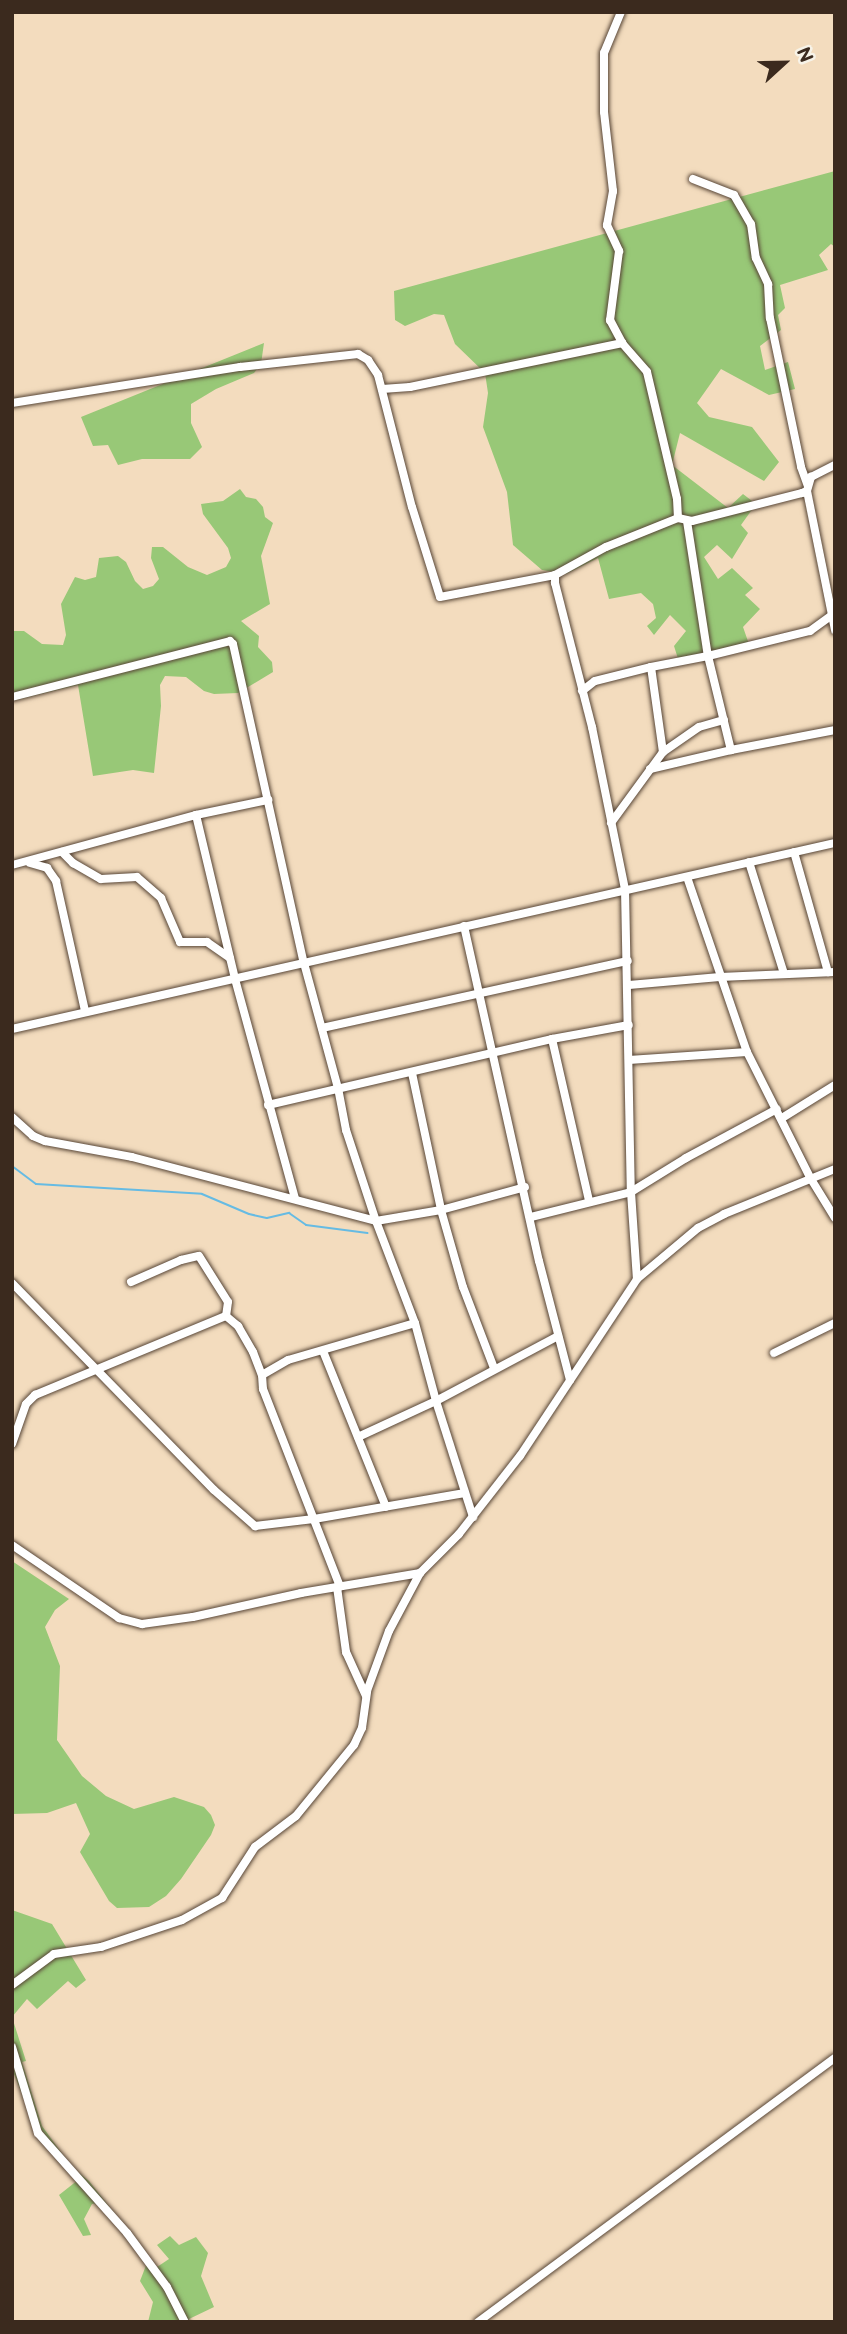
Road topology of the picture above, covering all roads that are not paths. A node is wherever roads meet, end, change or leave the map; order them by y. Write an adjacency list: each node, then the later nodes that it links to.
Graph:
1 (621, 12): 3 (street)
2 (693, 179): 7 (street)
3 (622, 343): 4 (street); 8 (street)
4 (382, 389): 5 (street); 9 (street)
5 (12, 403)
6 (835, 465): 7 (street)
7 (808, 489): 8 (street); 10 (street)
8 (682, 519): 9 (street); 12 (street)
9 (555, 575): 14 (street)
10 (831, 617): 11 (street); 12 (street)
11 (835, 630)
12 (708, 656): 13 (street); 16 (street)
13 (651, 667): 14 (street); 19 (street)
14 (582, 691): 23 (street)
15 (12, 697): 21 (street)
16 (724, 720): 18 (street); 19 (street)
17 (835, 730): 18 (street)
18 (731, 750): 20 (street)
19 (663, 752): 20 (street)
20 (650, 769): 23 (street)
21 (268, 800): 22 (street); 34 (street)
22 (196, 816): 25 (street); 32 (street)
23 (611, 823): 30 (street)
24 (835, 842): 26 (street)
25 (62, 852): 28 (street); 32 (street)
26 (794, 852): 27 (street); 35 (street)
27 (749, 862): 29 (street); 36 (street)
28 (16, 864): 41 (street)
29 (687, 877): 30 (street); 37 (street)
30 (625, 889): 31 (street); 33 (street)
31 (464, 926): 34 (street); 40 (street)
32 (230, 958): 38 (street)
33 (628, 961): 39 (street); 40 (street)
34 (304, 963): 38 (street); 43 (street)
35 (831, 972): 36 (street)
36 (784, 974): 37 (street)
37 (720, 977): 39 (street); 46 (street)
38 (235, 979): 41 (street); 52 (street)
39 (629, 985): 42 (street)
40 (482, 993): 43 (street); 47 (street)
41 (85, 1011): 44 (street)
42 (629, 1024): 45 (street); 48 (street)
43 (322, 1028): 51 (street)
44 (12, 1029)
45 (552, 1039): 47 (street); 61 (street)
46 (747, 1052): 48 (street); 53 (street)
47 (492, 1053): 49 (street); 58 (street)
48 (629, 1060): 59 (street)
49 (412, 1073): 51 (street); 62 (street)
50 (835, 1085): 55 (street)
51 (338, 1088): 52 (street); 65 (street)
52 (268, 1105): 60 (street)
53 (777, 1109): 55 (street); 59 (street)
54 (12, 1118): 60 (street)
55 (782, 1118): 57 (street)
56 (835, 1168): 57 (street)
57 (811, 1179): 64 (street); 66 (street)
58 (525, 1187): 62 (street); 63 (street)
59 (631, 1192): 61 (street); 66 (street)
60 (295, 1198): 65 (street)
61 (589, 1202): 63 (street)
62 (441, 1210): 65 (street); 75 (street)
63 (531, 1217): 72 (street)
64 (835, 1217)
65 (376, 1221): 70 (street)
66 (637, 1279): 78 (street)
67 (131, 1282): 69 (street)
68 (12, 1283): 76 (street)
69 (226, 1316): 76 (street); 77 (street)
70 (415, 1323): 73 (street); 79 (street)
71 (835, 1323): 74 (street)
72 (558, 1336): 75 (street); 78 (street)
73 (323, 1351): 77 (street); 80 (street)
74 (774, 1353)
75 (494, 1368): 79 (street)
76 (97, 1370): 81 (street); 85 (street)
77 (262, 1375): 85 (street)
78 (570, 1381): 84 (street)
79 (436, 1401): 80 (street); 82 (street)
80 (358, 1437): 83 (street)
81 (12, 1444)
82 (465, 1493): 83 (street); 84 (street)
83 (386, 1507): 85 (street)
84 (473, 1517): 87 (street)
85 (314, 1519): 88 (street)
86 (12, 1545): 88 (street)
87 (420, 1573): 88 (street); 89 (street)
88 (339, 1587): 89 (street)
89 (366, 1696): 90 (street)
90 (12, 1985)
91 (12, 2047): 93 (street)
92 (835, 2058): 94 (street)
93 (185, 2322)
94 (478, 2322)

